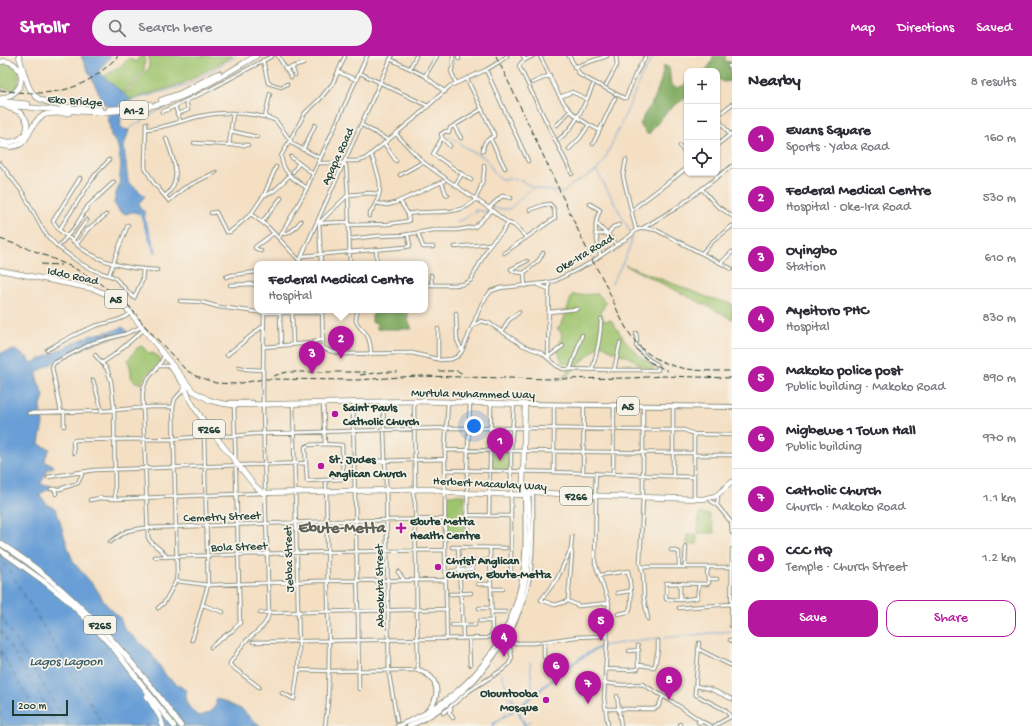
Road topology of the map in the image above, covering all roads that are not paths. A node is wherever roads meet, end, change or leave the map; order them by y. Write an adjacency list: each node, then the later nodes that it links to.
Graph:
1 (19, 56): 53 (highway)
2 (250, 56): 53 (highway, Eko Bridge / A1-2)
3 (256, 56): 56 (highway, Eko Bridge / A1-2)
4 (272, 56): 20 (street)
5 (278, 56): 27 (street)
6 (346, 56): 29 (street)
7 (367, 56): 30 (street)
8 (416, 56): 26 (street)
9 (437, 56): 33 (street)
10 (453, 56): 38 (street)
11 (507, 56): 28 (street)
12 (523, 56): 21 (street)
13 (533, 56): 21 (street)
14 (540, 56): 32 (street)
15 (569, 56): 25 (street)
16 (607, 56): 25 (street)
17 (616, 56): 41 (street)
18 (646, 56): 25 (street)
19 (391, 57): 26 (street); 37 (street, Apapa Road)
20 (263, 60): 40 (street); 48 (street)
21 (525, 60): 120 (street)
22 (0, 62): 49 (highway)
23 (303, 64): 24 (street)
24 (292, 67): 27 (street); 31 (street)
25 (574, 67)
26 (410, 68): 33 (street)
27 (285, 69): 34 (street)
28 (486, 70): 35 (street); 105 (street)
29 (338, 72): 36 (street); 85 (street)
30 (360, 73): 36 (street); 37 (street)
31 (295, 75)
32 (550, 75): 39 (street); 45 (street)
33 (425, 76): 43 (street)
34 (290, 77)
35 (467, 79): 38 (street); 54 (street)
36 (356, 80): 101 (street)
37 (380, 82): 52 (street); 67 (street, Apapa Road)
38 (456, 83): 43 (street)
39 (532, 83)
40 (287, 84)
41 (606, 85)
42 (593, 86): 47 (street)
43 (445, 92): 52 (street)
44 (270, 94): 61 (street)
45 (560, 97): 47 (street); 55 (street)
46 (615, 98): 72 (street)
47 (587, 99): 62 (street)
48 (186, 101): 51 (street); 59 (street)
49 (0, 103): 53 (highway, Eko Bridge / A1-2); 56 (highway, Eko Bridge / A1-2); 81 (highway)
50 (732, 104): 60 (street)
51 (175, 106): 57 (street); 59 (street)
52 (428, 106): 74 (street)
53 (75, 108)
54 (482, 109): 70 (street); 80 (street)
55 (570, 111): 62 (street); 68 (street)
56 (85, 112): 81 (highway)
57 (162, 112)
58 (233, 113): 61 (street); 64 (street); 73 (street)
59 (178, 114): 64 (street)
60 (720, 114)
61 (265, 117): 85 (street)
62 (578, 118): 69 (street); 82 (street)
63 (720, 120): 75 (street)
64 (180, 121): 71 (street)
65 (146, 123): 71 (street)
66 (315, 125): 96 (street)
67 (362, 125): 84 (street); 106 (street, Apapa Road)
68 (557, 125)
69 (589, 125): 72 (street); 95 (street)
70 (454, 126): 78 (street); 79 (street)
71 (147, 129): 133 (street)
72 (599, 130): 89 (street)
73 (231, 131): 76 (street); 91 (street)
74 (396, 134): 84 (street); 107 (street)
75 (731, 134): 88 (street)
76 (257, 137)
77 (166, 138): 133 (street)
78 (442, 138): 93 (street); 119 (street)
79 (461, 138)
80 (490, 138): 97 (street); 114 (street)
81 (24, 139): 83 (highway); 90 (highway)
82 (559, 139)
83 (0, 140)
84 (388, 140): 87 (street)
85 (289, 142): 96 (street); 121 (street)
86 (194, 143): 91 (street)
87 (384, 143): 99 (street); 104 (street)
88 (720, 143)
89 (593, 144)
90 (0, 145)
91 (228, 145): 92 (street)
92 (248, 145)
93 (450, 146)
94 (680, 146): 98 (street)
95 (569, 149)
96 (303, 150): 101 (street)
97 (483, 151)
98 (684, 152)
99 (371, 154): 106 (street); 130 (street)
100 (291, 157): 109 (street)
101 (320, 158): 110 (street)
102 (109, 160): 162 (street)
103 (626, 160): 143 (street)
104 (396, 161)
105 (528, 161)
106 (345, 162): 110 (street); 132 (street); 150 (street, Apapa Road)
107 (423, 162): 122 (street); 125 (street)
108 (0, 163): 178 (street)
109 (299, 163): 117 (street); 118 (street)
110 (318, 163): 118 (street)
111 (484, 165): 136 (street)
112 (732, 166): 129 (street, Oke-Ira Road)
113 (276, 167): 131 (street)
114 (506, 168)
115 (684, 170): 143 (street)
116 (216, 172): 133 (street)
117 (293, 172)
118 (313, 174): 128 (street)
119 (462, 174): 124 (street); 127 (street)
120 (572, 174)
121 (290, 175): 128 (street); 131 (street)
122 (400, 175)
123 (80, 178): 162 (street)
124 (470, 180)
125 (444, 181): 127 (street); 134 (street); 138 (street)
126 (114, 182): 170 (street)
127 (455, 185): 136 (street)
128 (307, 188): 165 (street)
129 (702, 189): 149 (street); 161 (street, Oke-Ira Road)
130 (379, 194): 132 (street); 139 (street)
131 (266, 195): 145 (street)
132 (348, 195): 154 (street); 156 (street)
133 (165, 196)
134 (448, 196)
135 (281, 198): 153 (street)
136 (475, 198): 141 (street); 146 (street)
137 (511, 198): 141 (street)
138 (400, 201): 139 (street); 146 (street)
139 (376, 203): 148 (street)
140 (590, 204): 155 (street)
141 (491, 209): 157 (street); 166 (street)
142 (530, 210): 171 (street)
143 (632, 212): 163 (street)
144 (211, 213): 145 (street)
145 (251, 214): 153 (street)
146 (408, 214): 156 (street)
147 (106, 215): 175 (street)
148 (369, 216)
149 (732, 216)
150 (319, 217): 154 (street); 190 (street, Apapa Road)
151 (87, 220): 174 (street)
152 (301, 221): 165 (street)
153 (262, 222): 164 (street)
154 (320, 222): 156 (street); 188 (street)
155 (596, 222): 167 (street); 168 (street)
156 (348, 223): 173 (street)
157 (508, 223): 171 (street); 176 (street)
158 (128, 225): 196 (street)
159 (619, 225): 168 (street)
160 (732, 226): 187 (street)
161 (643, 228): 163 (street, Oke-Ira Road); 187 (street)
162 (59, 230): 170 (street)
163 (636, 230): 177 (street, Oke-Ira Road)
164 (274, 233): 172 (street); 182 (street)
165 (282, 233): 172 (street)
166 (418, 233): 169 (street); 179 (street)
167 (595, 234): 168 (street); 189 (street)
168 (608, 234): 177 (street)
169 (408, 235): 173 (street); 181 (street)
170 (67, 236): 174 (street); 178 (street)
171 (526, 237): 185 (street)
172 (279, 238): 191 (street)
173 (349, 239): 183 (street)
174 (72, 241): 175 (street)
175 (76, 244): 196 (street)
176 (490, 244): 180 (street); 212 (street)
177 (616, 244): 189 (street, Oke-Ira Road)
178 (58, 247): 204 (street)
179 (433, 247)
180 (455, 247)
181 (376, 249): 183 (street); 194 (street)
182 (261, 251)
183 (350, 251): 188 (street); 193 (street)
184 (732, 252): 197 (street)
185 (504, 253)
186 (543, 253): 203 (street)
187 (702, 253): 197 (street)
188 (320, 254): 190 (street); 192 (street)
189 (600, 255): 207 (street, Oke-Ira Road)
190 (302, 256): 191 (street, Apapa Road)
191 (300, 261)
192 (321, 261)
193 (350, 261)
194 (377, 261)
195 (527, 261): 203 (street)
196 (114, 263): 199 (street); 204 (street)
197 (721, 263): 198 (street)
198 (732, 269)
199 (143, 270): 200 (street); 204 (street)
200 (157, 270)
201 (0, 271): 228 (highway, Iddo Road / A5); 265 (highway, Iddo Road / A5)
202 (254, 272): 206 (street)
203 (524, 273): 213 (street)
204 (111, 275)
205 (432, 275): 212 (street)
206 (226, 277)
207 (549, 282): 209 (street, Oke-Ira Road); 214 (street)
208 (230, 284): 210 (street)
209 (536, 284): 213 (street, Oke-Ira Road); 214 (street)
210 (254, 285)
211 (428, 285): 212 (street)
212 (432, 285)
213 (525, 286): 231 (street, Oke-Ira Road)
214 (549, 289): 219 (street)
215 (180, 301): 217 (street)
216 (577, 309): 219 (street)
217 (254, 311)
218 (519, 312): 234 (street)
219 (549, 312): 245 (street)
220 (264, 313): 230 (street)
221 (272, 313): 226 (street)
222 (307, 313): 227 (street)
223 (322, 313): 237 (street)
224 (357, 313): 249 (street)
225 (456, 313): 247 (street)
226 (280, 314): 227 (street); 240 (street)
227 (292, 314): 241 (street)
228 (128, 315): 233 (highway, Iddo Road / A5); 246 (street)
229 (601, 319): 260 (street)
230 (263, 326): 243 (street); 251 (street)
231 (473, 326): 234 (street); 247 (street, Oke-Ira Road)
232 (438, 329): 254 (street)
233 (141, 330): 253 (highway, Iddo Road / A5); 255 (street); 292 (street)
234 (502, 332): 248 (street)
235 (636, 333): 261 (street)
236 (582, 335): 259 (street)
237 (323, 339): 238 (street); 244 (street)
238 (312, 343): 241 (street); 244 (street)
239 (620, 343): 261 (street)
240 (281, 344): 241 (street); 243 (street)
241 (293, 344)
242 (563, 346): 252 (street)
243 (263, 347): 262 (street)
244 (323, 348): 249 (street)
245 (548, 349): 248 (street); 252 (street)
246 (47, 350)
247 (462, 351): 254 (street)
248 (542, 353): 252 (street)
249 (371, 354): 254 (street)
250 (95, 355): 255 (street)
251 (227, 355)
252 (548, 357): 259 (street)
253 (163, 358): 256 (street); 257 (highway, Iddo Road / A5)
254 (438, 359)
255 (102, 363): 290 (street)
256 (159, 366): 257 (street); 289 (street)
257 (170, 366): 264 (highway, Iddo Road / A5)
258 (239, 367): 262 (street)
259 (570, 370): 260 (street)
260 (592, 370): 261 (street)
261 (614, 370)
262 (263, 371): 272 (street, bridge)
263 (93, 380): 291 (street)
264 (185, 388): 266 (highway, Iddo Road / A5); 287 (street)
265 (193, 391): 266 (highway); 267 (highway, Murtula Muhammed Way / A5)
266 (188, 394): 281 (highway, F266)
267 (200, 395): 272 (street); 281 (highway, F266); 282 (highway, Murtula Muhammed Way / A5)
268 (414, 401): 270 (highway, Murtula Muhammed Way / A5); 271 (highway, Murtula Muhammed Way / A5); 302 (street)
269 (354, 402): 270 (highway, Murtula Muhammed Way / A5); 275 (highway, Murtula Muhammed Way / A5); 309 (street)
270 (383, 402): 307 (street, Abeokuta Street)
271 (448, 402): 276 (highway, Murtula Muhammed Way / A5); 296 (street)
272 (263, 403): 273 (highway, Murtula Muhammed Way / A5); 282 (highway, Murtula Muhammed Way / A5); 311 (street)
273 (295, 403): 274 (highway, Murtula Muhammed Way / A5); 275 (street); 310 (street, Jebba Street)
274 (323, 403): 275 (highway, Murtula Muhammed Way / A5); 308 (street)
275 (332, 403)
276 (470, 403): 277 (highway, Murtula Muhammed Way / A5); 297 (street)
277 (492, 404): 278 (highway, Murtula Muhammed Way / A5); 298 (street)
278 (514, 404): 279 (highway, Murtula Muhammed Way / A5); 299 (street)
279 (525, 404): 280 (main road, Murtula Muhammed Way / A5); 300 (highway)
280 (554, 404): 283 (main road, Murtula Muhammed Way / A5); 301 (street)
281 (193, 405): 294 (highway, F266)
282 (234, 405): 315 (street)
283 (584, 405): 284 (main road, Murtula Muhammed Way / A5); 303 (street)
284 (614, 405): 285 (main road, Murtula Muhammed Way / A5); 304 (street)
285 (643, 406): 286 (main road, Murtula Muhammed Way / A5); 305 (street)
286 (673, 406): 288 (main road, Murtula Muhammed Way / A5); 306 (street)
287 (173, 407): 289 (street); 318 (street)
288 (732, 407)
289 (143, 408): 290 (street); 317 (street)
290 (114, 409): 291 (street); 319 (street)
291 (102, 411): 292 (street)
292 (63, 412): 293 (street); 295 (street)
293 (29, 413)
294 (205, 423): 314 (street); 316 (highway, F266)
295 (64, 426)
296 (446, 428): 297 (street); 302 (street); 321 (street)
297 (468, 428): 298 (street); 322 (street)
298 (490, 428): 299 (street); 323 (street)
299 (512, 428): 300 (street); 324 (street)
300 (524, 428): 301 (street); 325 (highway)
301 (554, 428): 303 (street); 326 (street)
302 (414, 430): 307 (street); 334 (street)
303 (584, 430): 304 (street); 327 (street)
304 (614, 430): 305 (street); 328 (street)
305 (643, 430): 306 (street); 330 (street)
306 (673, 430): 312 (street); 331 (street)
307 (384, 431): 309 (street); 336 (street, Abeokuta Street)
308 (325, 432): 309 (street); 310 (street); 320 (street)
309 (354, 432): 338 (street)
310 (294, 433): 311 (street); 339 (street, Jebba Street)
311 (263, 434): 315 (street); 342 (street)
312 (694, 434): 313 (street); 332 (street)
313 (732, 434)
314 (204, 436): 316 (street); 318 (street); 343 (street)
315 (235, 436): 316 (street); 341 (street)
316 (215, 437): 341 (highway, F266)
317 (144, 438): 318 (street); 319 (street); 345 (street)
318 (173, 438): 344 (street)
319 (114, 439): 329 (street); 346 (street)
320 (325, 444): 337 (street); 340 (street)
321 (446, 450): 322 (street); 335 (street)
322 (467, 450): 323 (street); 348 (street)
323 (490, 450): 324 (street); 349 (street)
324 (511, 450): 325 (street); 351 (street)
325 (524, 450): 326 (street); 352 (highway)
326 (554, 450): 327 (street); 353 (street)
327 (583, 452): 328 (street); 354 (street)
328 (613, 452): 330 (street); 356 (street)
329 (74, 453)
330 (643, 453): 331 (street); 357 (street)
331 (673, 453): 332 (street); 358 (street)
332 (694, 454): 333 (street); 360 (street)
333 (732, 455)
334 (415, 459): 335 (street); 336 (street); 365 (street)
335 (446, 459): 347 (street)
336 (385, 461): 338 (street); 364 (street, Abeokuta Street)
337 (342, 462): 338 (street); 361 (street)
338 (355, 462): 366 (street)
339 (294, 463): 340 (street); 342 (street); 368 (street, Jebba Street)
340 (306, 463): 361 (street)
341 (236, 464): 342 (street); 343 (street); 370 (highway, F266); 376 (street)
342 (264, 464): 370 (street)
343 (204, 466): 344 (street); 377 (street)
344 (174, 467): 345 (street); 379 (street)
345 (146, 468): 346 (street); 380 (street)
346 (116, 469): 350 (street); 383 (street)
347 (446, 470): 348 (street); 367 (street)
348 (467, 471): 349 (street); 371 (street)
349 (489, 471): 351 (street); 372 (street)
350 (83, 472): 359 (street); 374 (street)
351 (511, 472): 352 (street); 375 (street)
352 (523, 472): 353 (street); 373 (highway)
353 (554, 472): 354 (street)
354 (583, 473): 355 (street)
355 (596, 473): 356 (street); 378 (street)
356 (613, 474): 357 (street)
357 (643, 474): 358 (street); 381 (street)
358 (673, 476): 360 (street)
359 (48, 477)
360 (694, 477): 384 (street)
361 (326, 480): 369 (street)
362 (732, 482): 384 (highway, Herbert Macaulay Way / F266)
363 (732, 485): 382 (highway, Herbert Macaulay Way / F266)
364 (386, 490): 365 (highway, Herbert Macaulay Way / F266); 366 (highway, Herbert Macaulay Way / F266); 392 (street, Abeokuta Street)
365 (415, 490): 367 (highway, Herbert Macaulay Way / F266); 393 (street)
366 (356, 491): 369 (highway, Herbert Macaulay Way / F266); 394 (street)
367 (445, 491): 371 (highway, Herbert Macaulay Way / F266); 391 (street)
368 (295, 492): 369 (highway, Herbert Macaulay Way / F266); 370 (highway, Herbert Macaulay Way / F266); 395 (street, Jebba Street)
369 (326, 492): 396 (street)
370 (264, 493): 376 (street); 398 (street)
371 (467, 493): 372 (highway, Herbert Macaulay Way / F266); 388 (street)
372 (489, 493): 375 (highway, Herbert Macaulay Way / F266); 389 (street)
373 (528, 493): 375 (highway, Herbert Macaulay Way / F266); 378 (highway, Herbert Macaulay Way / F266); 508 (street); 518 (main road)
374 (56, 494)
375 (511, 494): 390 (street)
376 (236, 495): 377 (street); 399 (street)
377 (205, 496): 379 (street); 400 (street)
378 (596, 496): 381 (highway, Herbert Macaulay Way / F266); 439 (street)
379 (176, 497): 380 (street); 401 (street)
380 (146, 498): 383 (street); 402 (street)
381 (643, 498): 384 (highway, Herbert Macaulay Way / F266); 386 (highway, Herbert Macaulay Way / F266); 432 (street)
382 (718, 498): 386 (highway, Herbert Macaulay Way / F266); 387 (street)
383 (115, 499): 385 (street)
384 (694, 499)
385 (90, 500)
386 (711, 501): 387 (street)
387 (718, 505): 397 (street)
388 (467, 515): 389 (street); 403 (street)
389 (489, 515): 390 (street)
390 (511, 516): 438 (street)
391 (445, 519): 393 (street, Cemetry Street); 417 (street)
392 (386, 520): 393 (street, Cemetry Street); 394 (street, Cemetry Street); 420 (street, Abeokuta Street)
393 (415, 520): 416 (street)
394 (356, 521): 396 (street, Cemetry Street); 419 (street)
395 (296, 522): 396 (street, Cemetry Street); 398 (street, Cemetry Street); 422 (street, Jebba Street)
396 (327, 522): 421 (street)
397 (731, 522): 404 (street)
398 (266, 523): 399 (street, Cemetry Street); 423 (street)
399 (237, 525): 400 (street, Cemetry Street); 424 (street)
400 (207, 526): 401 (street, Cemetry Street); 425 (street)
401 (177, 527): 402 (street, Cemetry Street); 428 (street)
402 (145, 528): 406 (street, Cemetry Street); 427 (street)
403 (468, 532)
404 (732, 533)
405 (572, 537): 413 (street)
406 (110, 542)
407 (0, 543): 536 (highway, F265)
408 (686, 546): 431 (street)
409 (452, 547): 410 (street)
410 (458, 547): 411 (street); 435 (street)
411 (490, 548): 412 (street); 429 (street)
412 (506, 548)
413 (570, 549): 466 (street); 466 (street)
414 (732, 549): 434 (street)
415 (0, 550): 527 (highway, F265)
416 (416, 550): 417 (street, Bola Street); 420 (street, Bola Street); 443 (street)
417 (445, 550): 444 (street)
418 (671, 550): 430 (street)
419 (357, 551): 420 (street, Bola Street); 421 (street, Bola Street); 446 (street)
420 (387, 551): 447 (street, Abeokuta Street)
421 (327, 552): 422 (street, Bola Street); 445 (street)
422 (297, 553): 423 (street, Bola Street); 450 (street, Jebba Street)
423 (268, 554): 424 (street, Bola Street); 449 (street)
424 (238, 555): 425 (street, Bola Street); 452 (street)
425 (208, 556): 428 (street, Bola Street); 456 (street)
426 (155, 557): 427 (street, Bola Street)
427 (166, 557): 428 (street, Bola Street)
428 (178, 557): 448 (street)
429 (490, 560): 435 (street); 454 (street)
430 (679, 566): 431 (street); 432 (street)
431 (686, 566): 433 (street)
432 (641, 567): 487 (street)
433 (708, 567): 434 (street); 440 (street)
434 (732, 567): 464 (street)
435 (459, 570): 436 (street); 463 (street)
436 (451, 571)
437 (398, 572): 442 (street)
438 (511, 572)
439 (600, 575): 459 (street); 467 (street)
440 (709, 579): 441 (street); 455 (street)
441 (717, 579)
442 (404, 580): 443 (street); 447 (street)
443 (417, 580): 444 (street); 476 (street)
444 (446, 580): 474 (street)
445 (328, 581): 446 (street); 450 (street); 480 (street)
446 (358, 581): 447 (street); 477 (street)
447 (388, 581): 475 (street, Abeokuta Street)
448 (176, 582): 456 (street); 470 (street)
449 (268, 582): 450 (street); 452 (street); 484 (street)
450 (298, 582): 479 (street, Jebba Street)
451 (680, 583): 455 (street); 465 (street); 465 (street)
452 (238, 584): 456 (street); 510 (street)
453 (478, 584): 454 (street)
454 (491, 584): 457 (street)
455 (699, 584): 465 (street)
456 (208, 585): 469 (street)
457 (491, 589): 458 (street); 472 (street)
458 (503, 589)
459 (630, 591): 461 (street); 485 (street)
460 (471, 593): 463 (street)
461 (617, 593)
462 (450, 594): 463 (street)
463 (460, 594): 491 (street)
464 (732, 595): 468 (street)
465 (680, 600)
466 (568, 601): 467 (street)
467 (609, 603): 494 (street)
468 (731, 604): 473 (street); 486 (street)
469 (203, 605): 478 (street); 498 (street)
470 (158, 608)
471 (479, 608): 472 (street)
472 (492, 608): 481 (street)
473 (679, 608)
474 (447, 609): 476 (street); 495 (street)
475 (388, 610): 476 (street); 477 (street); 500 (street, Abeokuta Street)
476 (417, 610): 501 (street)
477 (358, 611): 480 (street); 499 (street)
478 (223, 612)
479 (298, 612): 480 (street); 484 (street); 502 (street, Jebba Street)
480 (328, 612): 503 (street)
481 (492, 612): 482 (street); 489 (street)
482 (505, 612)
483 (260, 613): 484 (street)
484 (269, 613): 530 (street)
485 (618, 614)
486 (731, 617): 493 (street)
487 (648, 619)
488 (479, 621): 489 (street)
489 (492, 621): 497 (street)
490 (452, 625): 491 (street)
491 (463, 625): 492 (street); 496 (street)
492 (475, 625)
493 (731, 626)
494 (608, 635): 506 (street); 525 (street)
495 (448, 639): 496 (street); 501 (street)
496 (463, 639): 497 (street)
497 (469, 639): 516 (street)
498 (192, 640)
499 (358, 640): 500 (street); 503 (street); 521 (street)
500 (389, 640): 501 (street); 515 (street, Abeokuta Street)
501 (417, 640): 524 (street)
502 (299, 641): 503 (street); 505 (street); 520 (street, Jebba Street)
503 (329, 641): 526 (street)
504 (658, 641): 517 (street)
505 (253, 642)
506 (544, 642): 508 (street); 514 (street)
507 (699, 643): 511 (street)
508 (509, 644): 537 (street)
509 (638, 646): 512 (street)
510 (211, 647)
511 (698, 649): 519 (street); 529 (street)
512 (638, 650): 513 (street); 517 (street)
513 (630, 651)
514 (544, 657)
515 (389, 663): 522 (street, Abeokuta Street); 523 (street)
516 (470, 665)
517 (639, 665): 525 (street)
518 (484, 666): 542 (main road); 546 (main road)
519 (732, 666)
520 (298, 670): 526 (street); 532 (street, Jebba Street)
521 (359, 670): 522 (street); 526 (street); 531 (street)
522 (389, 670): 523 (street); 544 (street, Abeokuta Street)
523 (396, 670): 524 (street)
524 (418, 670): 542 (main road)
525 (605, 670): 528 (street)
526 (329, 671): 551 (street)
527 (138, 681): 547 (highway); 548 (highway, F265)
528 (604, 683): 534 (street); 538 (street)
529 (696, 686): 535 (street); 541 (street)
530 (259, 687)
531 (359, 689)
532 (282, 693)
533 (616, 696): 539 (street)
534 (663, 696): 539 (street); 545 (street)
535 (732, 699)
536 (164, 703): 549 (highway, F265); 550 (highway)
537 (450, 708): 540 (street); 543 (street)
538 (606, 709): 539 (street); 554 (street)
539 (618, 709): 555 (street)
540 (443, 713)
541 (732, 717): 558 (street)
542 (418, 718): 546 (main road)
543 (453, 718)
544 (397, 721)
545 (700, 721): 556 (street); 557 (street)
546 (414, 722): 552 (main road); 553 (main road)
547 (163, 726)
548 (174, 726)
549 (181, 726)
550 (185, 726)
551 (325, 726)
552 (398, 726)
553 (409, 726)
554 (608, 726)
555 (621, 726)
556 (698, 726)
557 (711, 726)
558 (714, 726)

